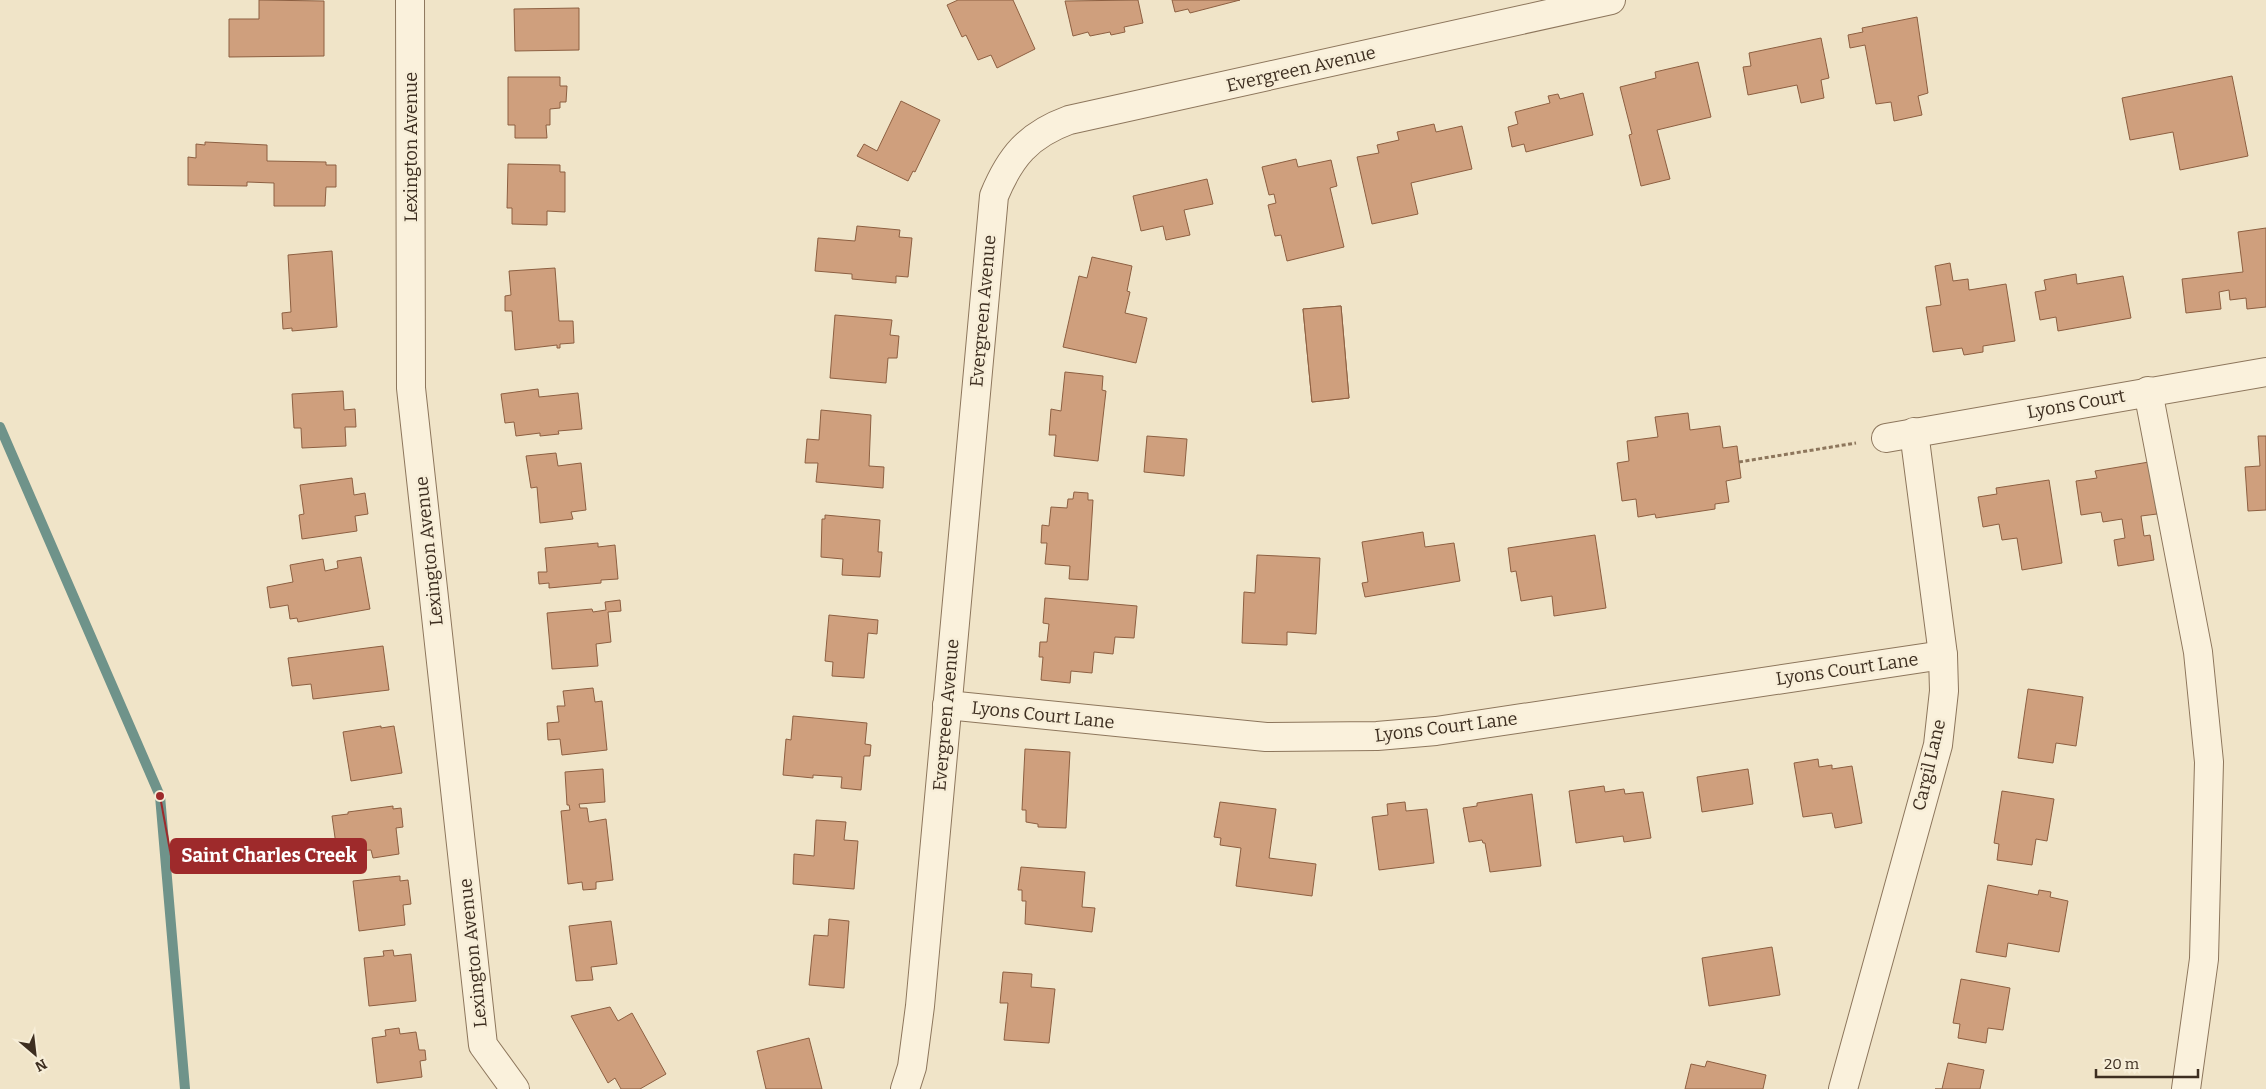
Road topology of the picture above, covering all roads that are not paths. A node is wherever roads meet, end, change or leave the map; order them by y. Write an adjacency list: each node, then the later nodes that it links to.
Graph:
1 (410, 0): 9 (street, Lexington Avenue)
2 (1611, 0): 8 (street, Evergreen Avenue)
3 (2266, 372): 4 (street, Lyons Court)
4 (2148, 391): 5 (street, Lyons Court); 12 (street)
5 (1914, 432): 6 (street, Lyons Court); 7 (street, Cargil Lane)
6 (1886, 438)
7 (1943, 655): 8 (street, Lyons Court Lane); 11 (street, Cargil Lane)
8 (947, 705): 10 (street, Evergreen Avenue)
9 (515, 1089)
10 (905, 1089)
11 (1843, 1089)
12 (2186, 1089)

